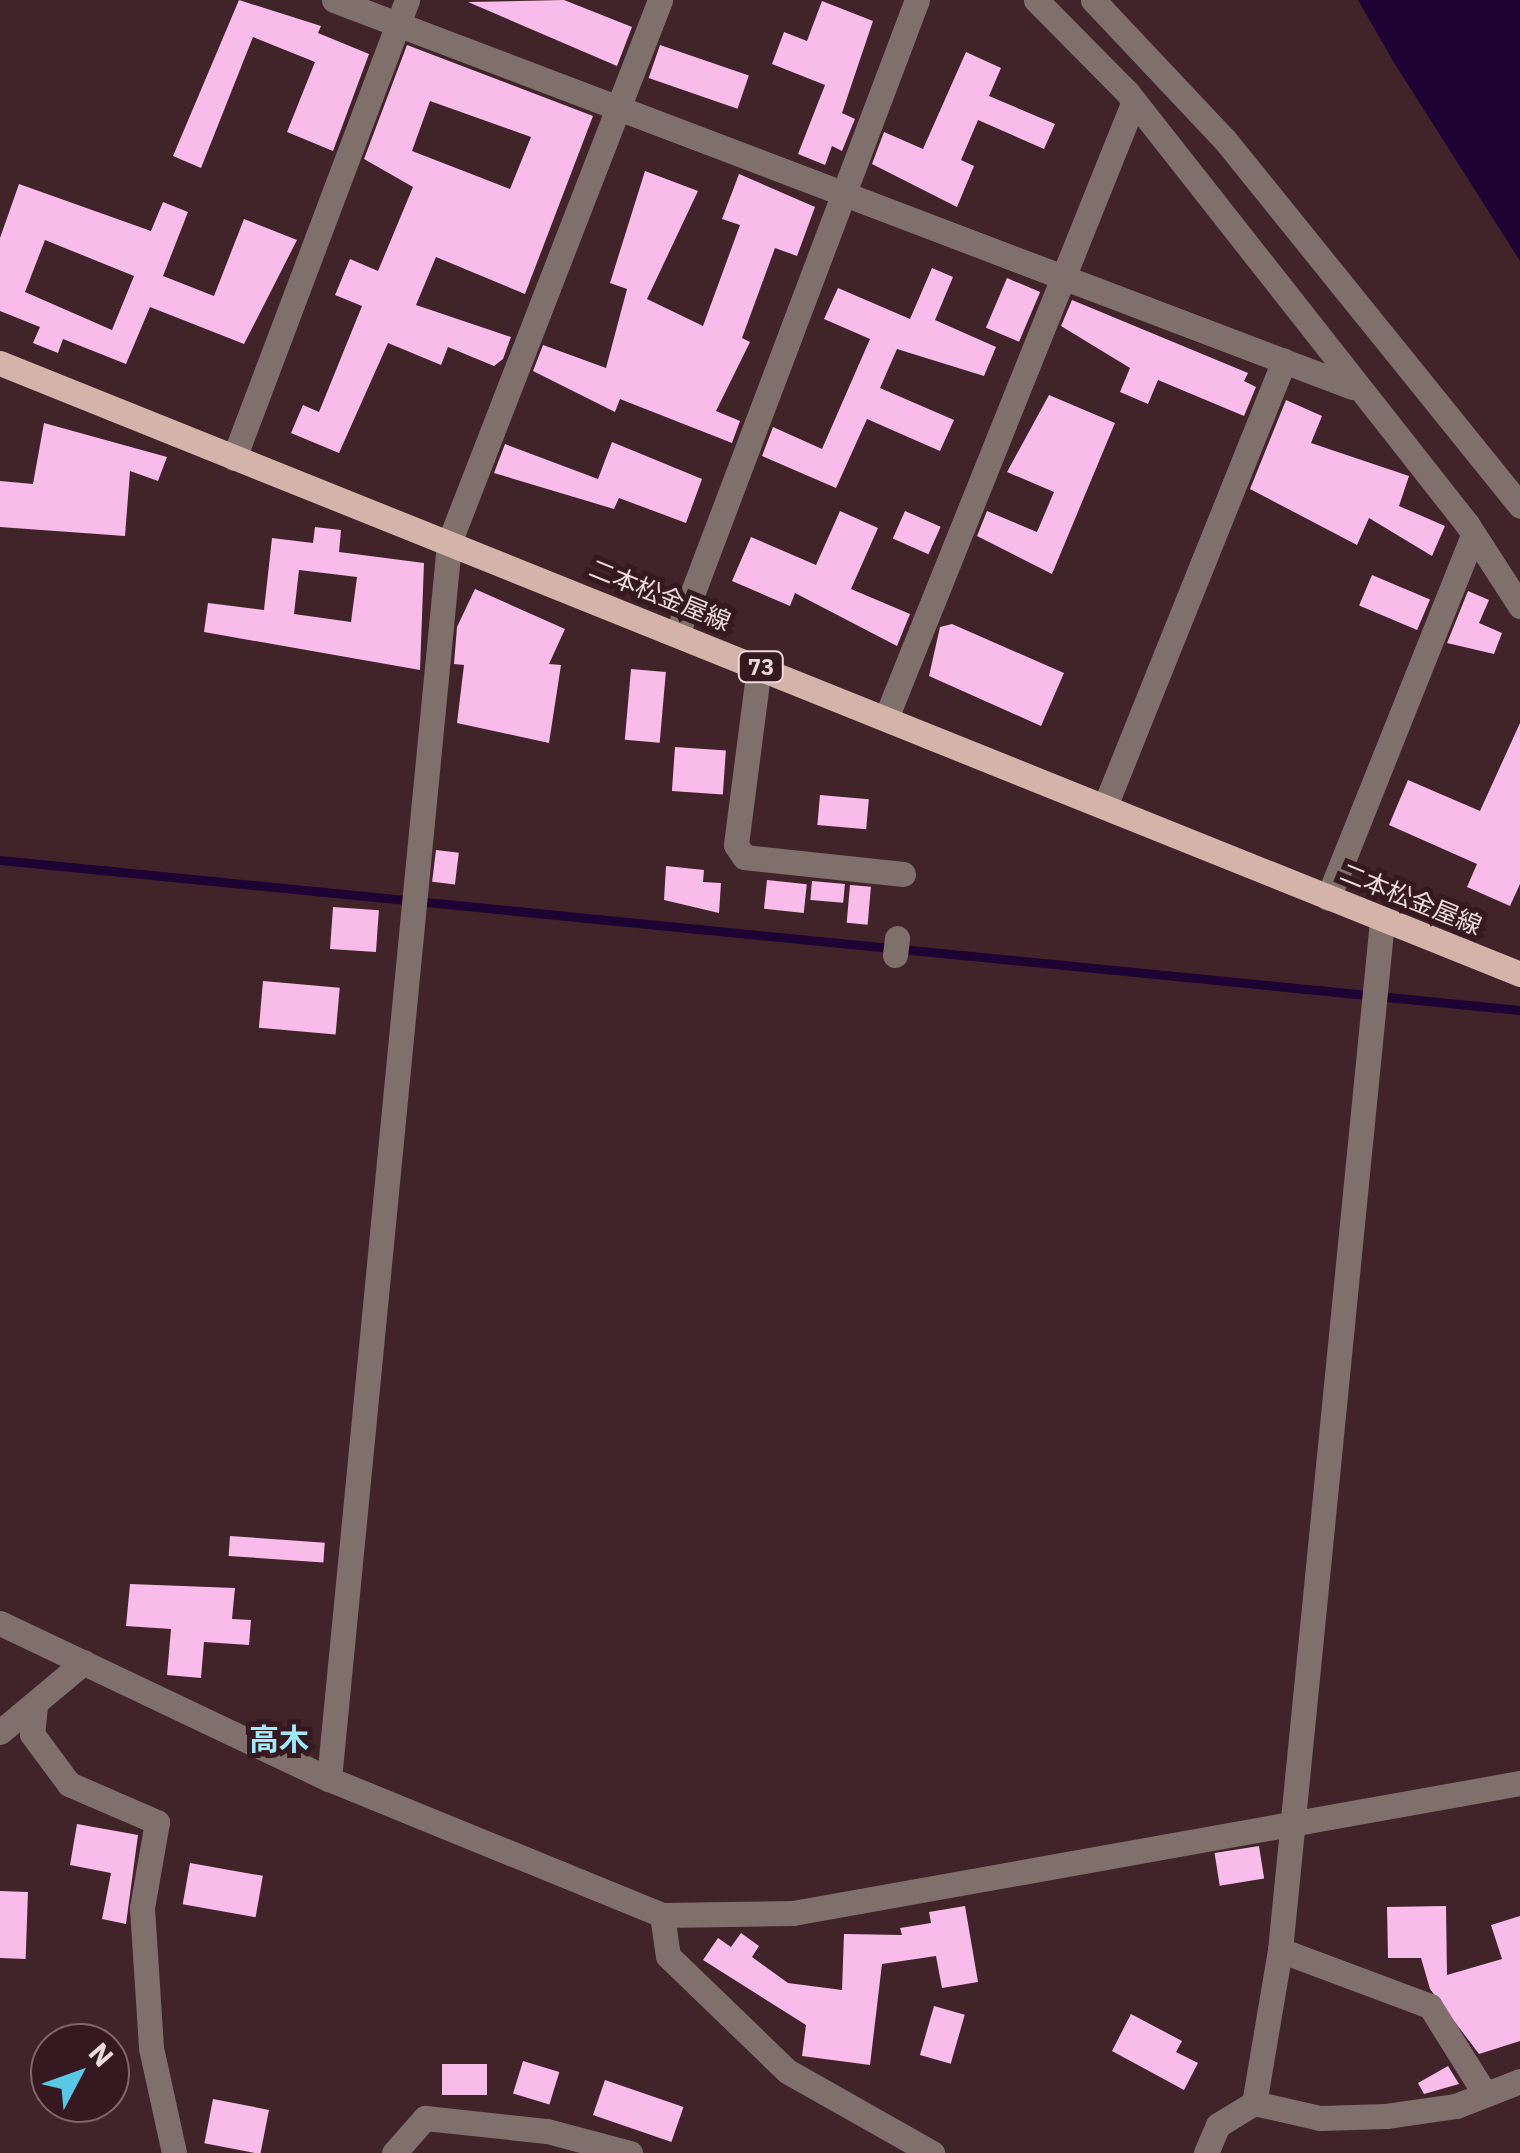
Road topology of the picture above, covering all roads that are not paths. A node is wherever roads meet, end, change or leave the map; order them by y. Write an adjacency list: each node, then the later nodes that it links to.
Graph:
1 (334, 0): 6 (street)
2 (660, 0): 8 (street)
3 (918, 0): 9 (street)
4 (1036, 0): 7 (street)
5 (1093, 0): 15 (street)
6 (403, 12): 8 (street); 14 (street)
7 (1134, 101): 10 (street); 13 (street)
8 (618, 108): 9 (street); 17 (street)
9 (847, 193): 10 (street); 19 (street)
10 (1065, 276): 11 (street); 21 (street)
11 (1284, 361): 13 (street); 22 (street)
12 (0, 364): 14 (main road, 二本松金屋線 / 73)
13 (1352, 387): 16 (street)
14 (234, 458): 17 (main road, 二本松金屋線 / 73)
15 (1520, 506)
16 (1473, 535): 18 (street); 24 (street)
17 (449, 543): 19 (main road, 二本松金屋線 / 73); 31 (street)
18 (1520, 606)
19 (676, 634): 20 (main road, 二本松金屋線 / 73)
20 (759, 666): 21 (main road, 二本松金屋線 / 73); 23 (street)
21 (886, 718): 22 (main road, 二本松金屋線 / 73)
22 (1106, 806): 24 (main road, 二本松金屋線 / 73)
23 (903, 874)
24 (1328, 898): 25 (main road, 二本松金屋線 / 73)
25 (1382, 920): 26 (main road, 二本松金屋線 / 73); 33 (street)
26 (1520, 974)
27 (0, 1623): 28 (street)
28 (84, 1662): 29 (street); 31 (street)
29 (36, 1706): 30 (street); 40 (street)
30 (0, 1732)
31 (329, 1779): 34 (street)
32 (1520, 1783): 33 (street)
33 (1286, 1824): 34 (street); 35 (street)
34 (662, 1916): 43 (street)
35 (1280, 1950): 37 (street); 38 (street)
36 (1520, 2081): 37 (street)
37 (1485, 2094): 38 (street)
38 (1254, 2102): 44 (street)
39 (566, 2145): 41 (street); 42 (street)
40 (174, 2153)
41 (394, 2153)
42 (630, 2153)
43 (932, 2153)
44 (1206, 2153)

